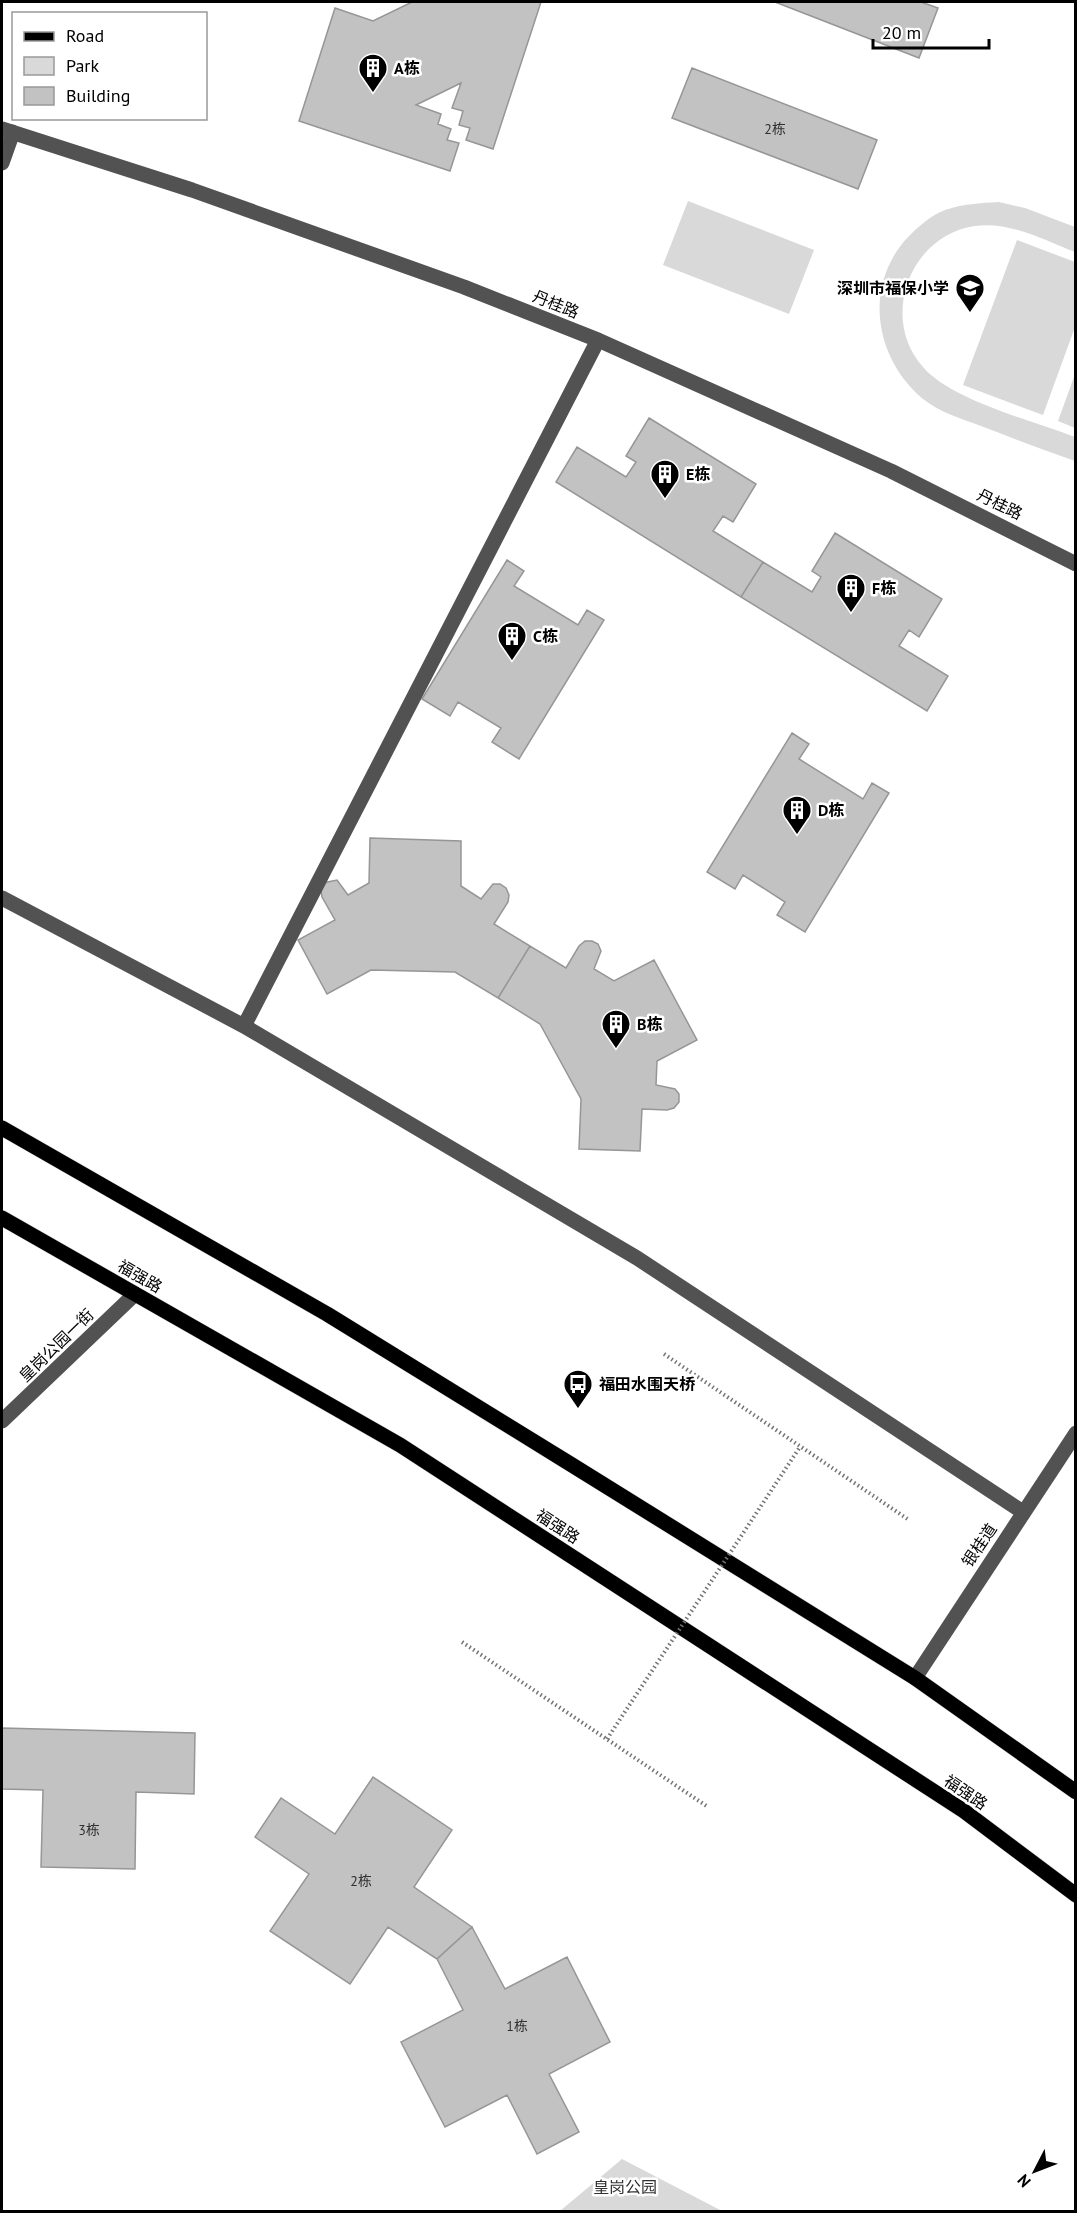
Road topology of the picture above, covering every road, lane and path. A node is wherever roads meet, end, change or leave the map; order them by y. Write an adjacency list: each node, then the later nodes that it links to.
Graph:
1 (7, 130): 2 (street); 3 (street, 丹桂路)
2 (2, 163)
3 (598, 340): 4 (street, 丹桂路); 6 (street)
4 (1076, 564)
5 (2, 898): 6 (street)
6 (244, 1026): 14 (street)
7 (2, 1128): 17 (main road)
8 (2, 1218): 9 (main road, 福强路)
9 (135, 1294): 11 (street, 皇岗公园一街); 21 (main road, 福强路)
10 (664, 1354): 13 (path)
11 (2, 1421)
12 (1076, 1432): 14 (street, 银桂道)
13 (800, 1447): 15 (path); 18 (path, bridge)
14 (1023, 1512): 17 (street, 银桂道)
15 (909, 1520)
16 (462, 1641): 18 (path)
17 (915, 1678): 19 (main road)
18 (607, 1739): 20 (path)
19 (1076, 1792)
20 (708, 1807)
21 (1076, 1895)

